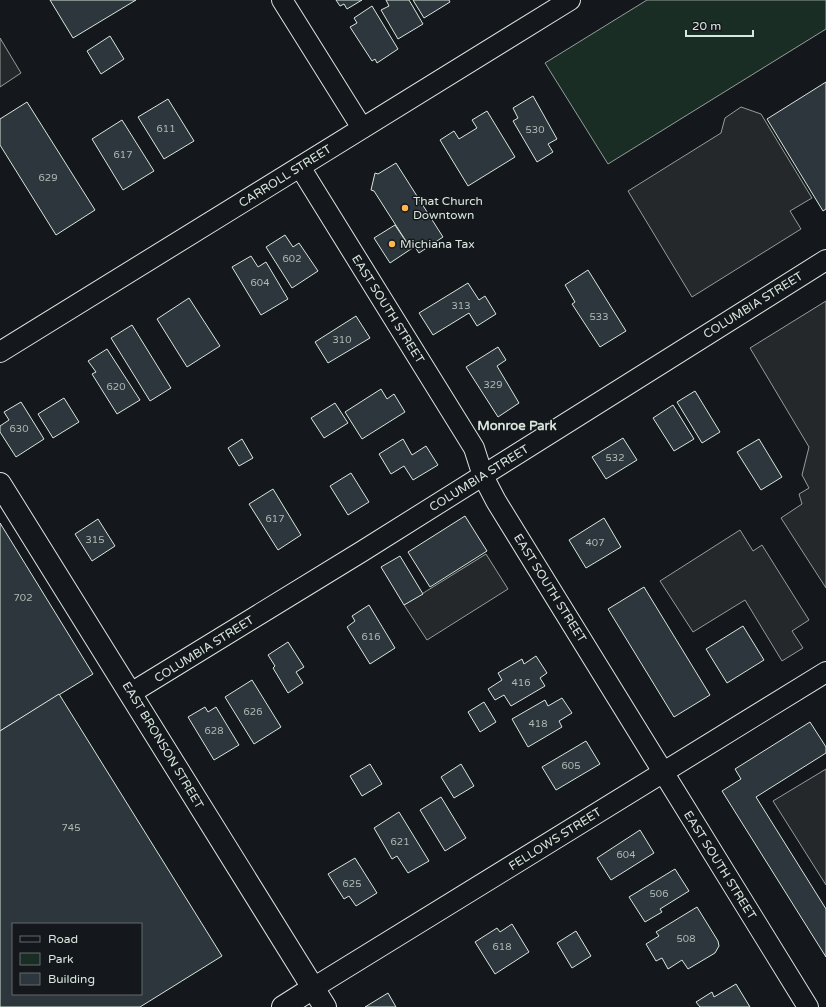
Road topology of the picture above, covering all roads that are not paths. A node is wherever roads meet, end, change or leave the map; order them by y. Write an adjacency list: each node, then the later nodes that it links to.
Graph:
1 (282, 0): 3 (street)
2 (570, 0): 3 (street, CARROLL STREET)
3 (362, 128): 4 (street, CARROLL STREET)
4 (300, 167): 6 (street, CARROLL STREET); 7 (street, EAST SOUTH STREET)
5 (826, 260): 7 (street, COLUMBIA STREET)
6 (0, 352)
7 (483, 476): 10 (street, COLUMBIA STREET); 11 (street, EAST SOUTH STREET)
8 (0, 484): 10 (street, EAST BRONSON STREET)
9 (826, 672): 11 (street, FELLOWS STREET)
10 (132, 693): 12 (street, EAST BRONSON STREET)
11 (662, 772): 12 (street, FELLOWS STREET); 15 (street, EAST SOUTH STREET)
12 (313, 988): 13 (street, FELLOWS STREET); 14 (street, EAST BRONSON STREET)
13 (283, 1007)
14 (325, 1007)
15 (808, 1007)

